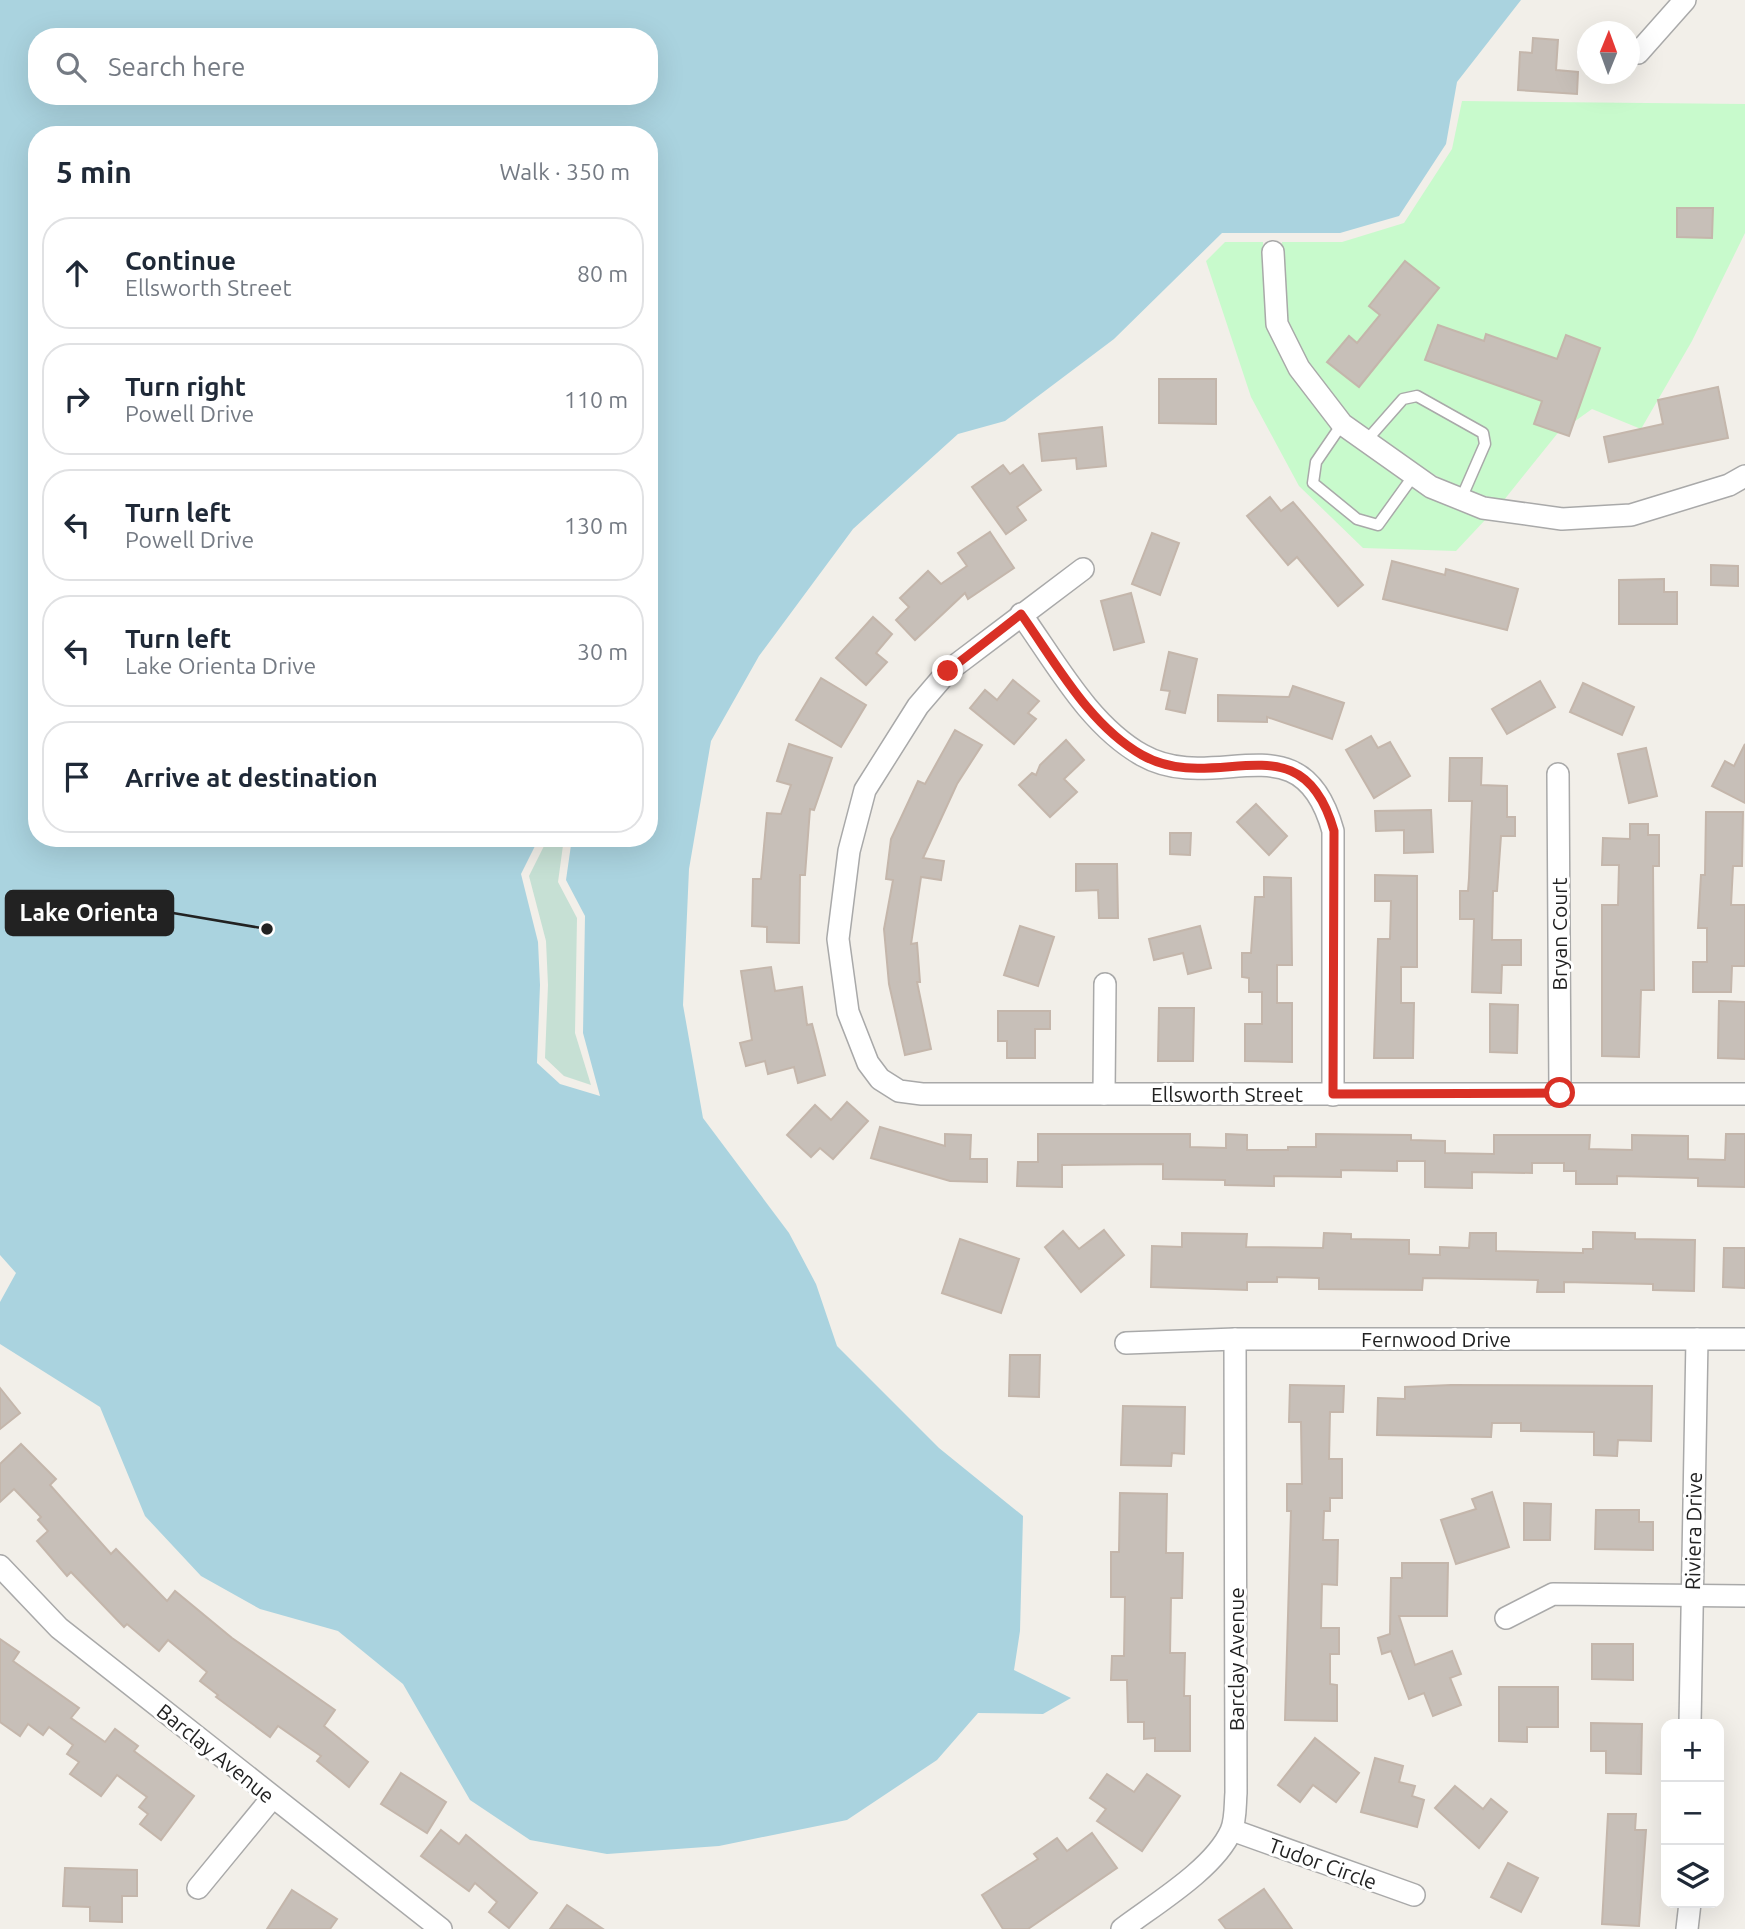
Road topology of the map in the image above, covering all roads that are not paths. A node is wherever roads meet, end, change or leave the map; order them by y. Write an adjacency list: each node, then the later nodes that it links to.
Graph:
1 (1685, 0): 2 (street)
2 (1640, 51)
3 (1273, 252): 4 (street)
4 (1342, 424): 5 (street); 6 (lane)
5 (1366, 441): 6 (street); 8 (lane)
6 (1414, 475): 8 (street)
7 (1745, 476): 8 (street)
8 (1461, 499)
9 (1083, 569): 10 (street)
10 (1021, 614): 14 (street, Ellsworth Street); 15 (street)
11 (1558, 775): 13 (street, Bryan Court)
12 (1105, 984): 14 (street)
13 (1560, 1093): 15 (street, Ellsworth Street); 16 (street, Ellsworth Street)
14 (1104, 1094): 15 (street, Ellsworth Street)
15 (1333, 1094)
16 (1745, 1094)
17 (1235, 1339): 18 (street, Fernwood Drive); 20 (street, Fernwood Drive); 27 (street, Barclay Avenue)
18 (1697, 1339): 19 (street, Fernwood Drive); 22 (street, Riviera Drive)
19 (1745, 1339)
20 (1126, 1343)
21 (0, 1566): 26 (street, Barclay Avenue)
22 (1691, 1596): 23 (street); 24 (street); 25 (street, Riviera Drive)
23 (1745, 1596)
24 (1506, 1618)
25 (1690, 1719)
26 (272, 1798): 28 (street); 31 (street, Barclay Avenue)
27 (1231, 1830): 29 (street, Tudor Circle); 32 (street, Barclay Avenue)
28 (198, 1888)
29 (1414, 1895)
30 (1689, 1908): 33 (street)
31 (441, 1929)
32 (1122, 1929)
33 (1686, 1929)

